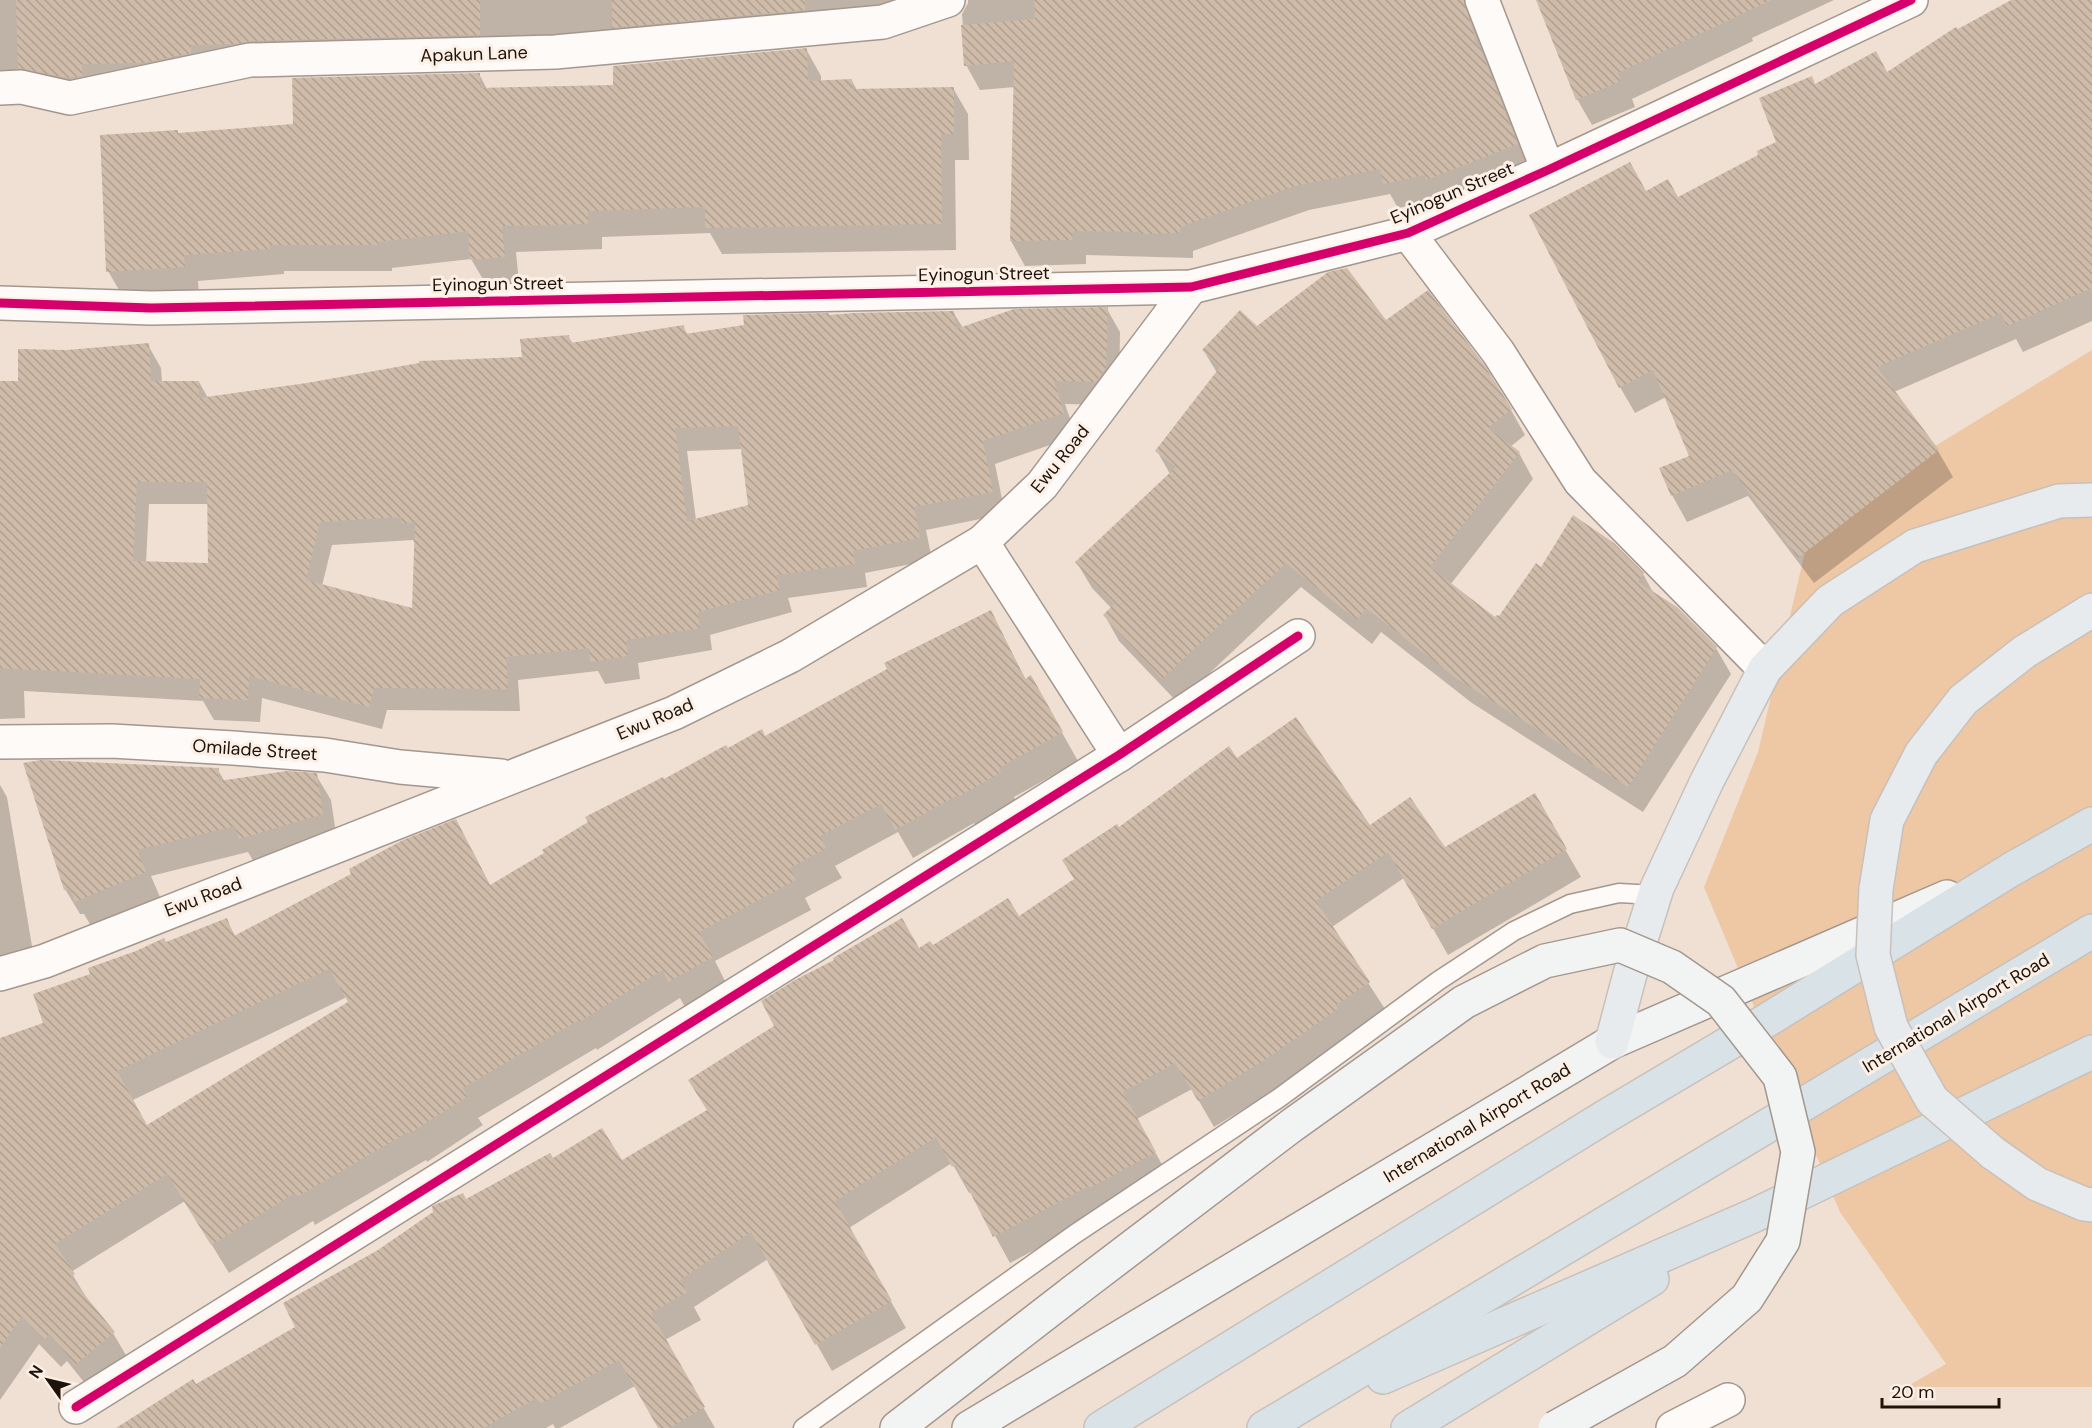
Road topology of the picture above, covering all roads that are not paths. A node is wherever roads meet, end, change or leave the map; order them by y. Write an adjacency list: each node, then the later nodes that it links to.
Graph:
1 (948, 0): 4 (street, Apakun Lane)
2 (1482, 0): 5 (street)
3 (1911, 0): 5 (street, Eyinogun Street)
4 (0, 88)
5 (1548, 170): 6 (street, Eyinogun Street)
6 (1408, 233): 7 (street, Eyinogun Street); 13 (street)
7 (1191, 286): 8 (street, Eyinogun Street); 10 (street, Ewu Road)
8 (0, 303)
9 (2092, 500): 13 (main road)
10 (982, 542): 15 (street); 16 (street, Ewu Road)
11 (2092, 610): 24 (main road, bridge)
12 (1298, 636): 15 (street)
13 (1765, 669): 19 (main road)
14 (0, 742): 16 (street, Omilade Street)
15 (1119, 755): 27 (street)
16 (509, 777): 21 (street, Ewu Road)
17 (2092, 824): 18 (highway, International Airport Road)
18 (2012, 869): 22 (main road, International Airport Road); 31 (highway, International Airport Road)
19 (1657, 888): 22 (main road); 28 (lane)
20 (2092, 931): 32 (highway, International Airport Road)
21 (0, 974)
22 (1611, 1042): 30 (main road, International Airport Road)
23 (2092, 1052): 25 (highway)
24 (2092, 1205)
25 (1755, 1215): 32 (highway); 33 (highway)
26 (1728, 1400): 35 (street)
27 (76, 1407)
28 (803, 1428)
29 (897, 1428): 34 (main road, bridge)
30 (969, 1428)
31 (1101, 1428)
32 (1265, 1428)
33 (1407, 1428)
34 (1555, 1428)
35 (1672, 1428)

